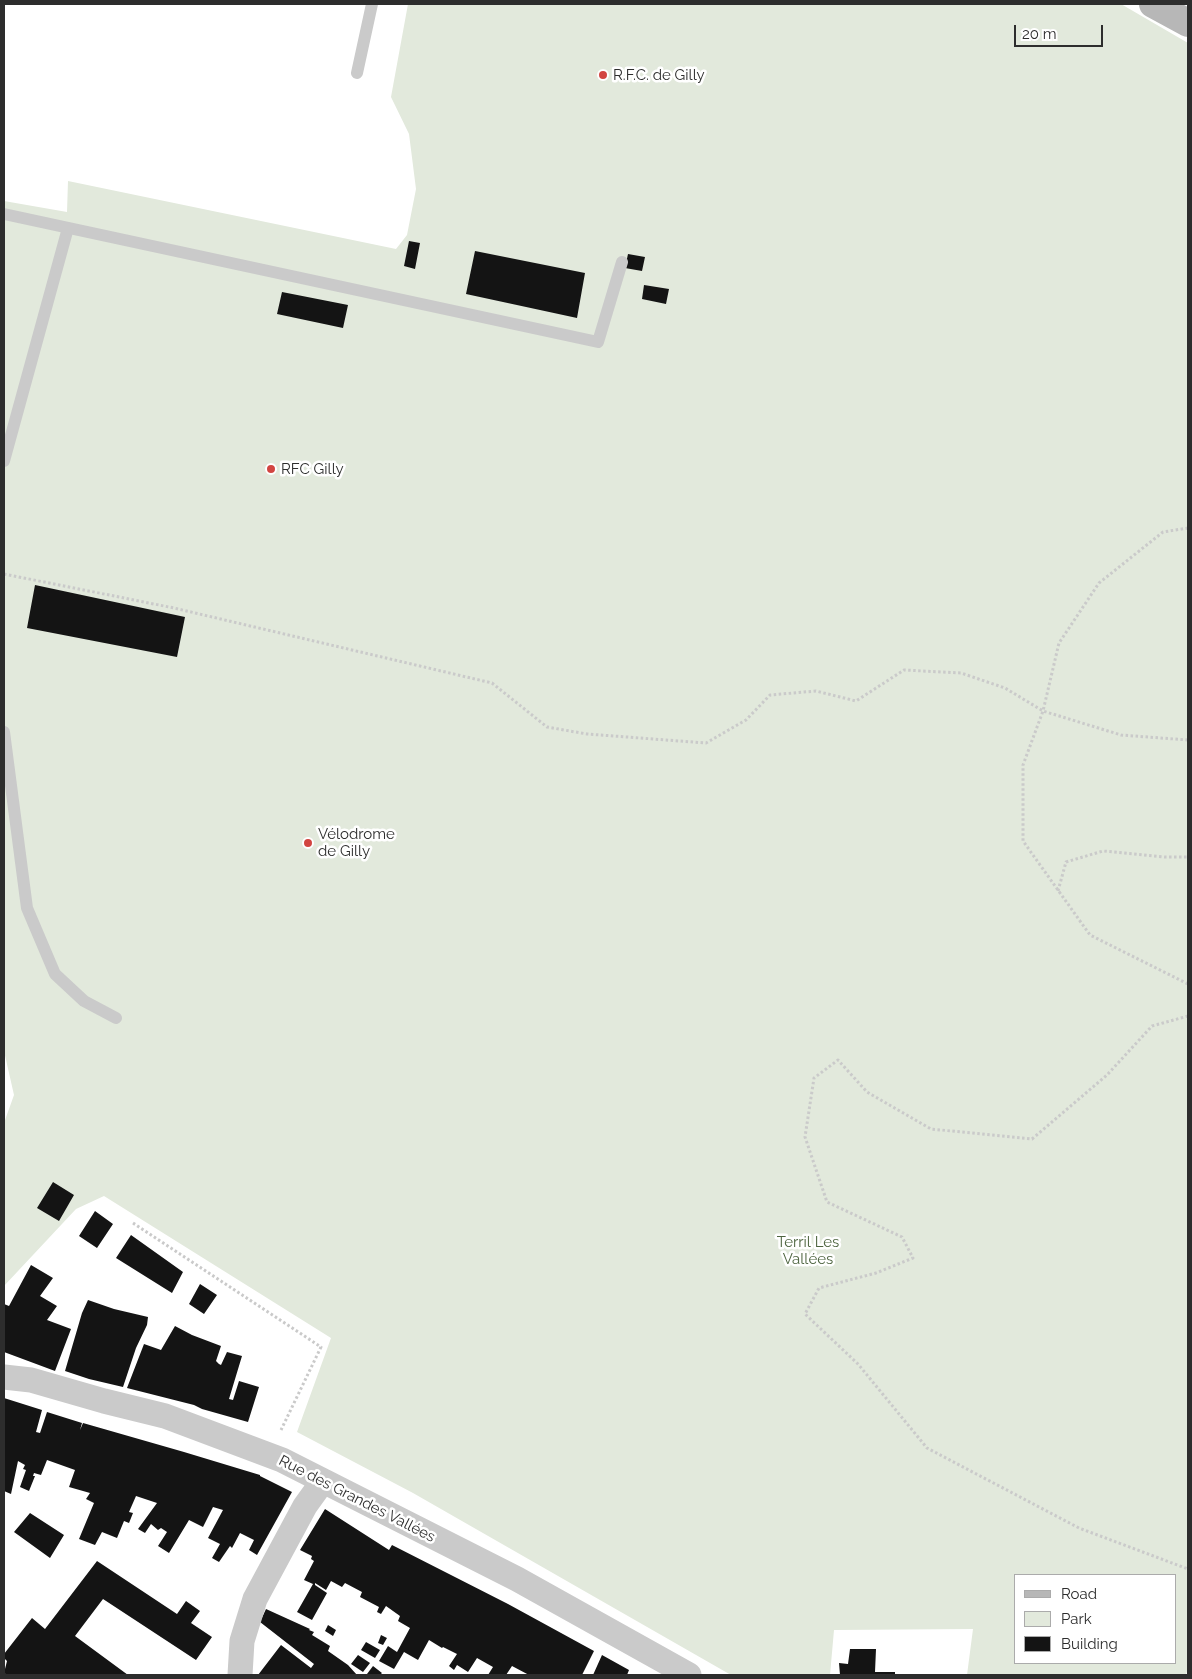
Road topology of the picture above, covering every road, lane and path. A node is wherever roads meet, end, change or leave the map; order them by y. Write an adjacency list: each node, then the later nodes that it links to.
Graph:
1 (372, 4): 4 (lane)
2 (1153, 4): 3 (main road)
3 (1188, 23)
4 (357, 72)
5 (4, 214): 6 (lane)
6 (68, 228): 7 (lane); 8 (lane)
7 (622, 262)
8 (4, 461)
9 (1188, 528): 11 (path)
10 (4, 574): 11 (path)
11 (1043, 711): 13 (path); 15 (path)
12 (4, 732): 18 (lane)
13 (1188, 740)
14 (1188, 857): 15 (path)
15 (1058, 891): 16 (path)
16 (1188, 984)
17 (1188, 1016): 23 (path)
18 (116, 1018)
19 (133, 1223): 21 (path)
20 (4, 1377): 21 (street, Rue des Grandes Vallées)
21 (268, 1455): 22 (street, Rue des Grandes Vallées)
22 (323, 1481): 24 (street); 25 (street, Rue des Grandes Vallées)
23 (1188, 1569)
24 (240, 1675)
25 (689, 1675)

